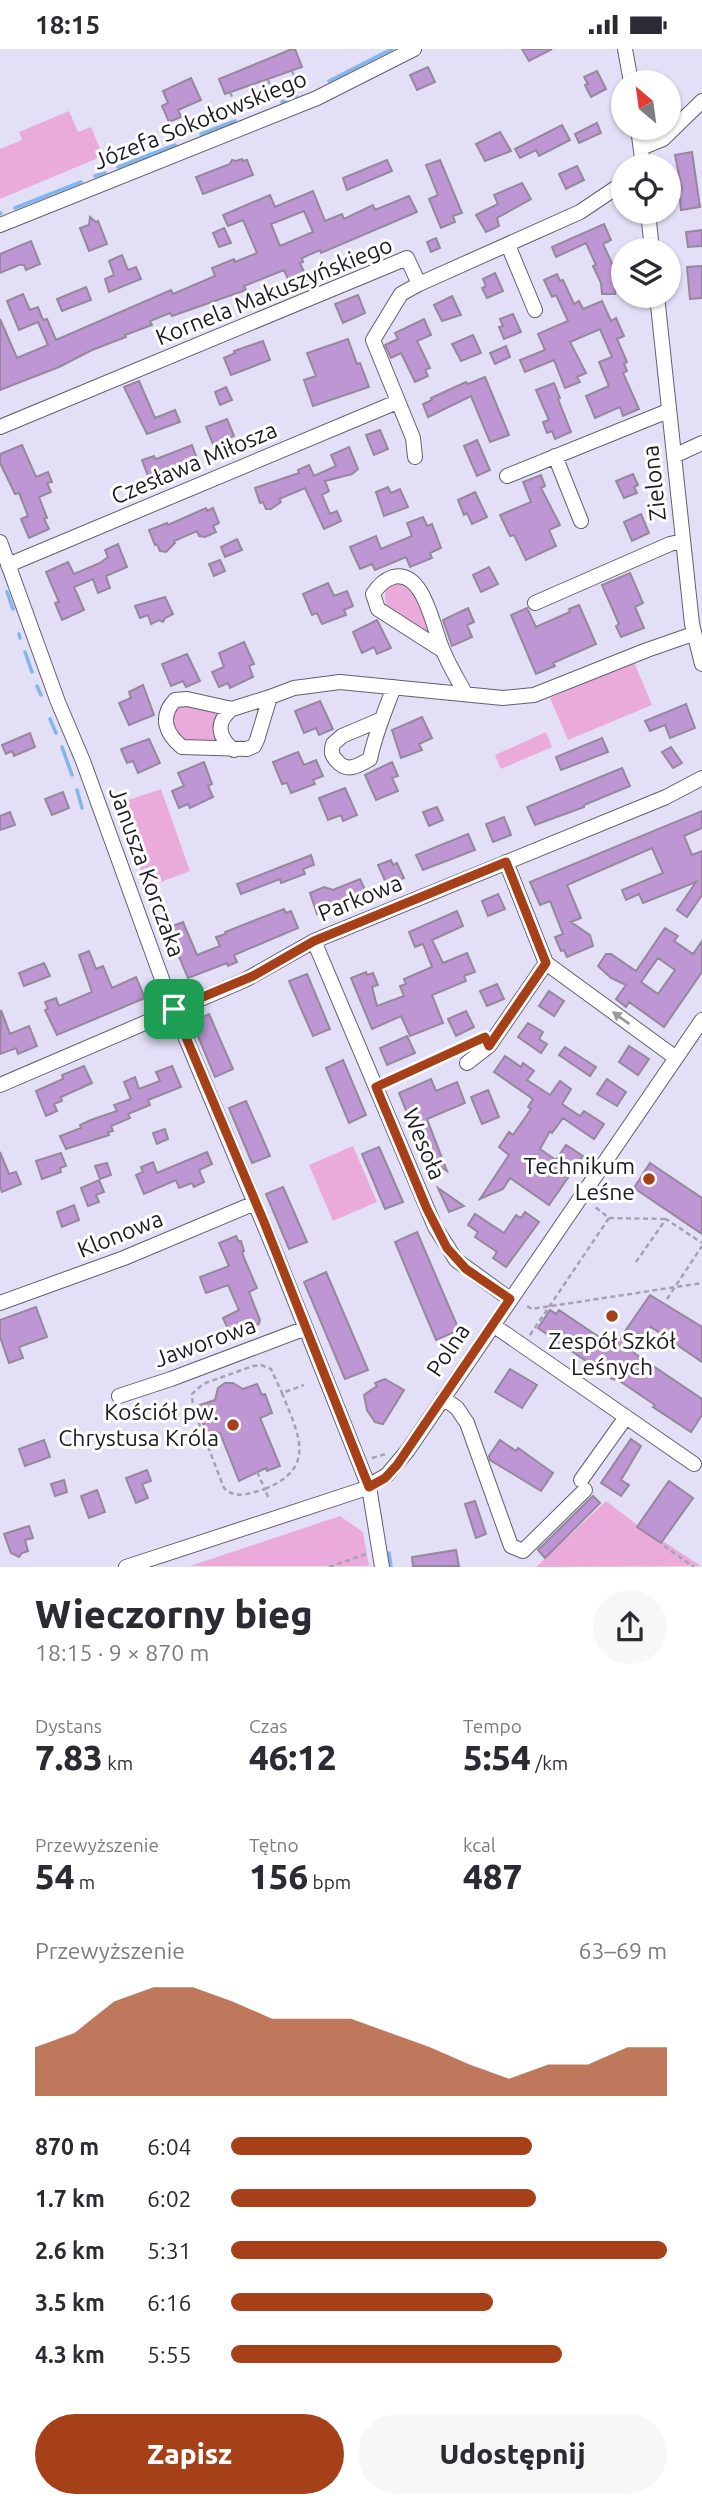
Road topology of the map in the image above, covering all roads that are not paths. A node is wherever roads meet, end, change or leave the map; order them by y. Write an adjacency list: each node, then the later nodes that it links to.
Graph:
1 (414, 49): 9 (street, Józefa Sokołowskiego)
2 (625, 49): 3 (street)
3 (629, 70)
4 (702, 101): 6 (street)
5 (640, 140): 6 (street)
6 (641, 148): 7 (street)
7 (642, 154)
8 (611, 191): 10 (street)
9 (0, 225)
10 (508, 245): 11 (street); 13 (street)
11 (419, 285): 14 (street); 16 (street, Kornela Makuszyńskiego)
12 (658, 308): 15 (street, Zielona)
13 (535, 310)
14 (397, 402): 20 (street); 25 (street, Czesława Miłosza)
15 (668, 411): 18 (street); 19 (street, Zielona)
16 (0, 427)
17 (702, 443): 19 (street)
18 (555, 456): 21 (street); 22 (street)
19 (674, 456): 23 (street, Zielona)
20 (415, 457)
21 (508, 476)
22 (581, 521)
23 (683, 541): 26 (street); 27 (street, Zielona)
24 (0, 542): 25 (street, Janusza Korczaka)
25 (8, 565): 40 (street, Janusza Korczaka)
26 (535, 603)
27 (693, 634): 29 (street, Zielona); 31 (street)
28 (442, 650): 28 (street); 31 (street)
29 (702, 664)
30 (394, 687): 31 (street); 32 (street); 34 (street)
31 (465, 693)
32 (270, 697): 33 (street); 35 (street)
33 (232, 709): 35 (street); 35 (street)
34 (382, 719)
35 (234, 750)
36 (702, 778): 37 (street, Parkowa)
37 (506, 862): 38 (street, Parkowa); 39 (street)
38 (314, 941): 40 (street, Parkowa); 46 (street, Wesoła)
39 (546, 963): 42 (street, one-way to 39); 43 (street)
40 (174, 1009): 44 (street, Parkowa); 45 (street, Janusza Korczaka)
41 (702, 1020): 42 (street, Polna)
42 (676, 1058): 46 (street, Polna)
43 (467, 1063)
44 (0, 1085)
45 (256, 1203): 47 (street, Klonowa); 49 (street, Janusza Korczaka)
46 (510, 1299): 48 (street, Polna)
47 (0, 1303)
48 (493, 1325): 51 (street, Polna); 52 (street)
49 (306, 1328): 50 (street, Jaworowa); 54 (street, Janusza Korczaka)
50 (119, 1396)
51 (443, 1398): 52 (street); 54 (street, Polna)
52 (626, 1417): 53 (street)
53 (694, 1464)
54 (369, 1487): 55 (street, Polna); 56 (street, Janusza Korczaka)
55 (126, 1566)
56 (382, 1566)

